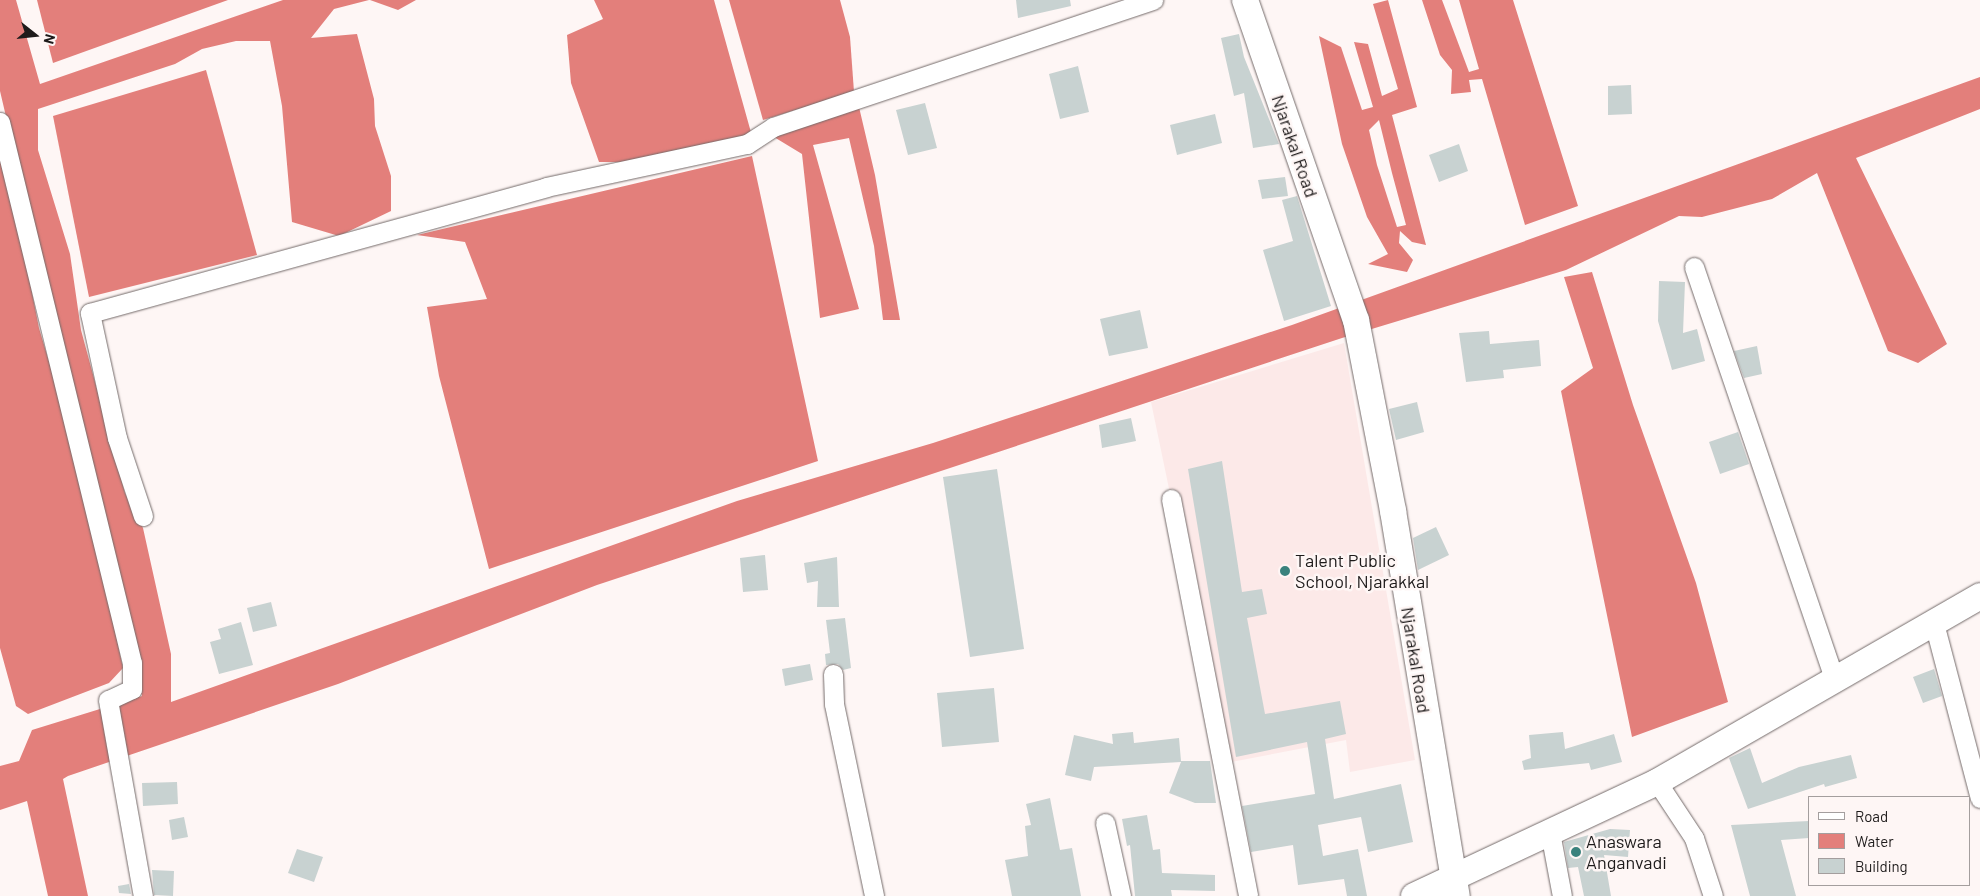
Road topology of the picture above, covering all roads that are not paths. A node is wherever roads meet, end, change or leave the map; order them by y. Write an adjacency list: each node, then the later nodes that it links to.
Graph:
1 (1153, 0): 6 (street)
2 (1245, 0): 15 (main road, Njarakal Road)
3 (0, 122): 16 (street)
4 (1694, 267): 10 (street)
5 (1172, 499): 19 (street)
6 (143, 516)
7 (1980, 596): 8 (main road)
8 (1934, 623): 10 (main road); 12 (street)
9 (833, 674): 17 (street)
10 (1834, 679): 11 (main road)
11 (1657, 782): 14 (main road); 22 (street)
12 (1980, 798)
13 (1105, 823): 18 (street)
14 (1550, 832): 15 (main road); 21 (street)
15 (1456, 888): 20 (main road)
16 (143, 896)
17 (874, 896)
18 (1121, 896)
19 (1248, 896)
20 (1414, 896)
21 (1562, 896)
22 (1713, 896)

